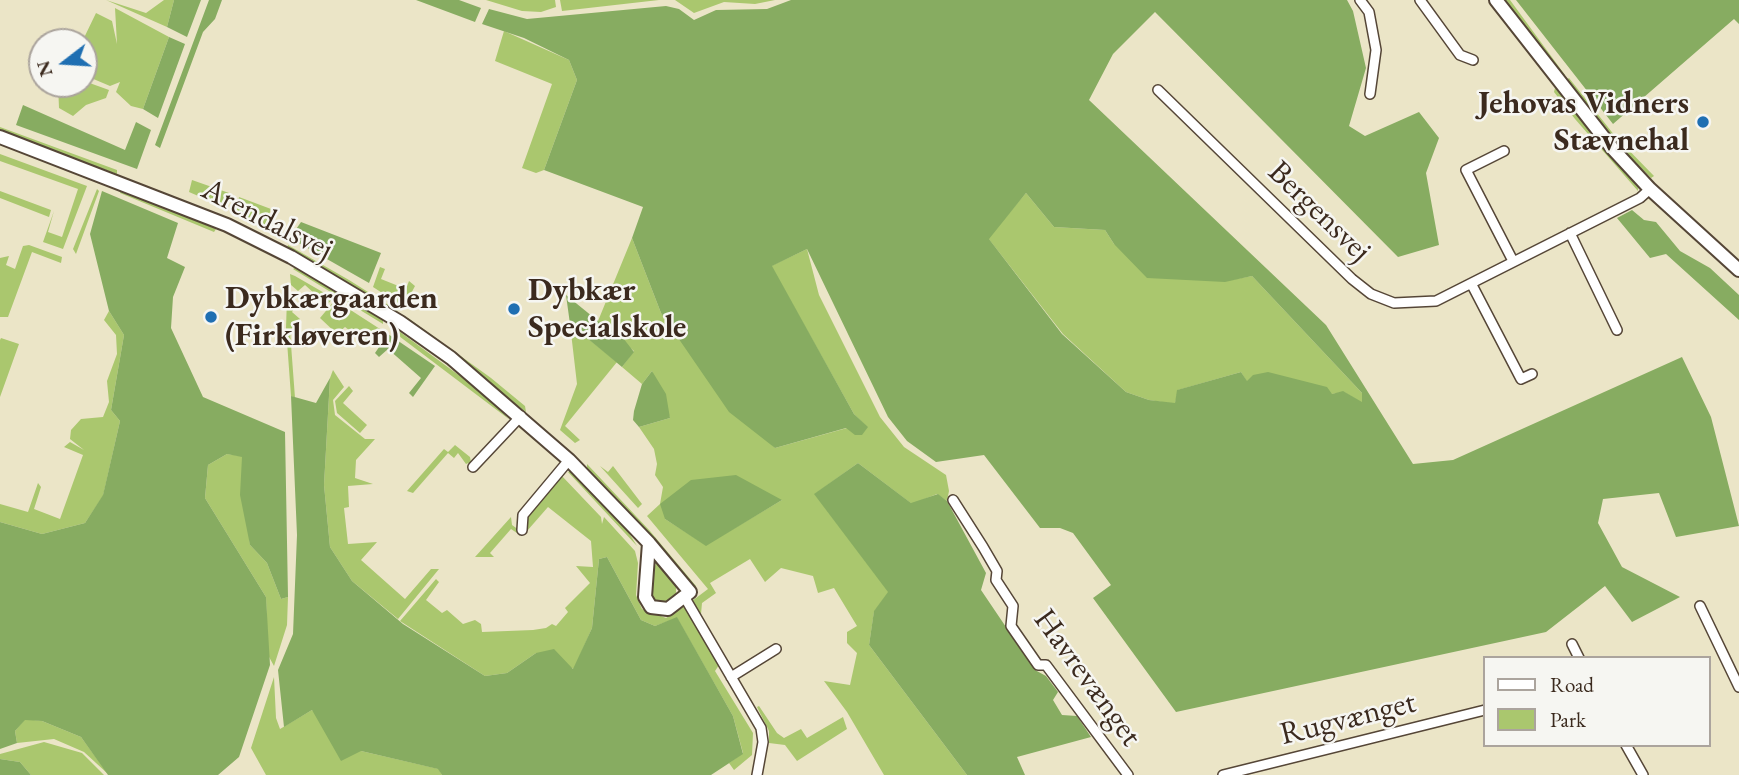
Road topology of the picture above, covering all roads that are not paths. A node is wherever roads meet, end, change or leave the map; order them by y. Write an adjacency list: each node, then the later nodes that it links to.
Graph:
1 (1360, 0): 6 (street)
2 (1420, 0): 4 (street)
3 (1496, 0): 9 (street)
4 (1474, 60)
5 (1158, 90): 13 (street, Bergensvej)
6 (1370, 94)
7 (0, 137): 16 (street, Arendalsvej)
8 (1504, 151): 11 (street)
9 (1650, 189): 10 (street, Bergensvej); 12 (street)
10 (1570, 233): 11 (street, Bergensvej); 14 (street)
11 (1513, 261): 13 (street, Bergensvej)
12 (1739, 270)
13 (1472, 285): 15 (street)
14 (1617, 330)
15 (1532, 374)
16 (521, 416): 17 (street, Arendalsvej); 18 (street)
17 (569, 460): 20 (street); 21 (street, Arendalsvej)
18 (473, 467)
19 (953, 500): 33 (street, Havrevænget)
20 (522, 530)
21 (649, 543): 22 (street, Arendalsvej); 22 (street)
22 (685, 598): 27 (street, Arendalsvej)
23 (1700, 606): 28 (street)
24 (1572, 643): 26 (street)
25 (776, 649): 27 (street)
26 (1578, 656)
27 (732, 677): 32 (street, Arendalsvej)
28 (1739, 687)
29 (1484, 710): 31 (street, Rugvænget)
30 (1627, 747): 34 (street)
31 (1221, 772)
32 (757, 775)
33 (1128, 775)
34 (1643, 775)

